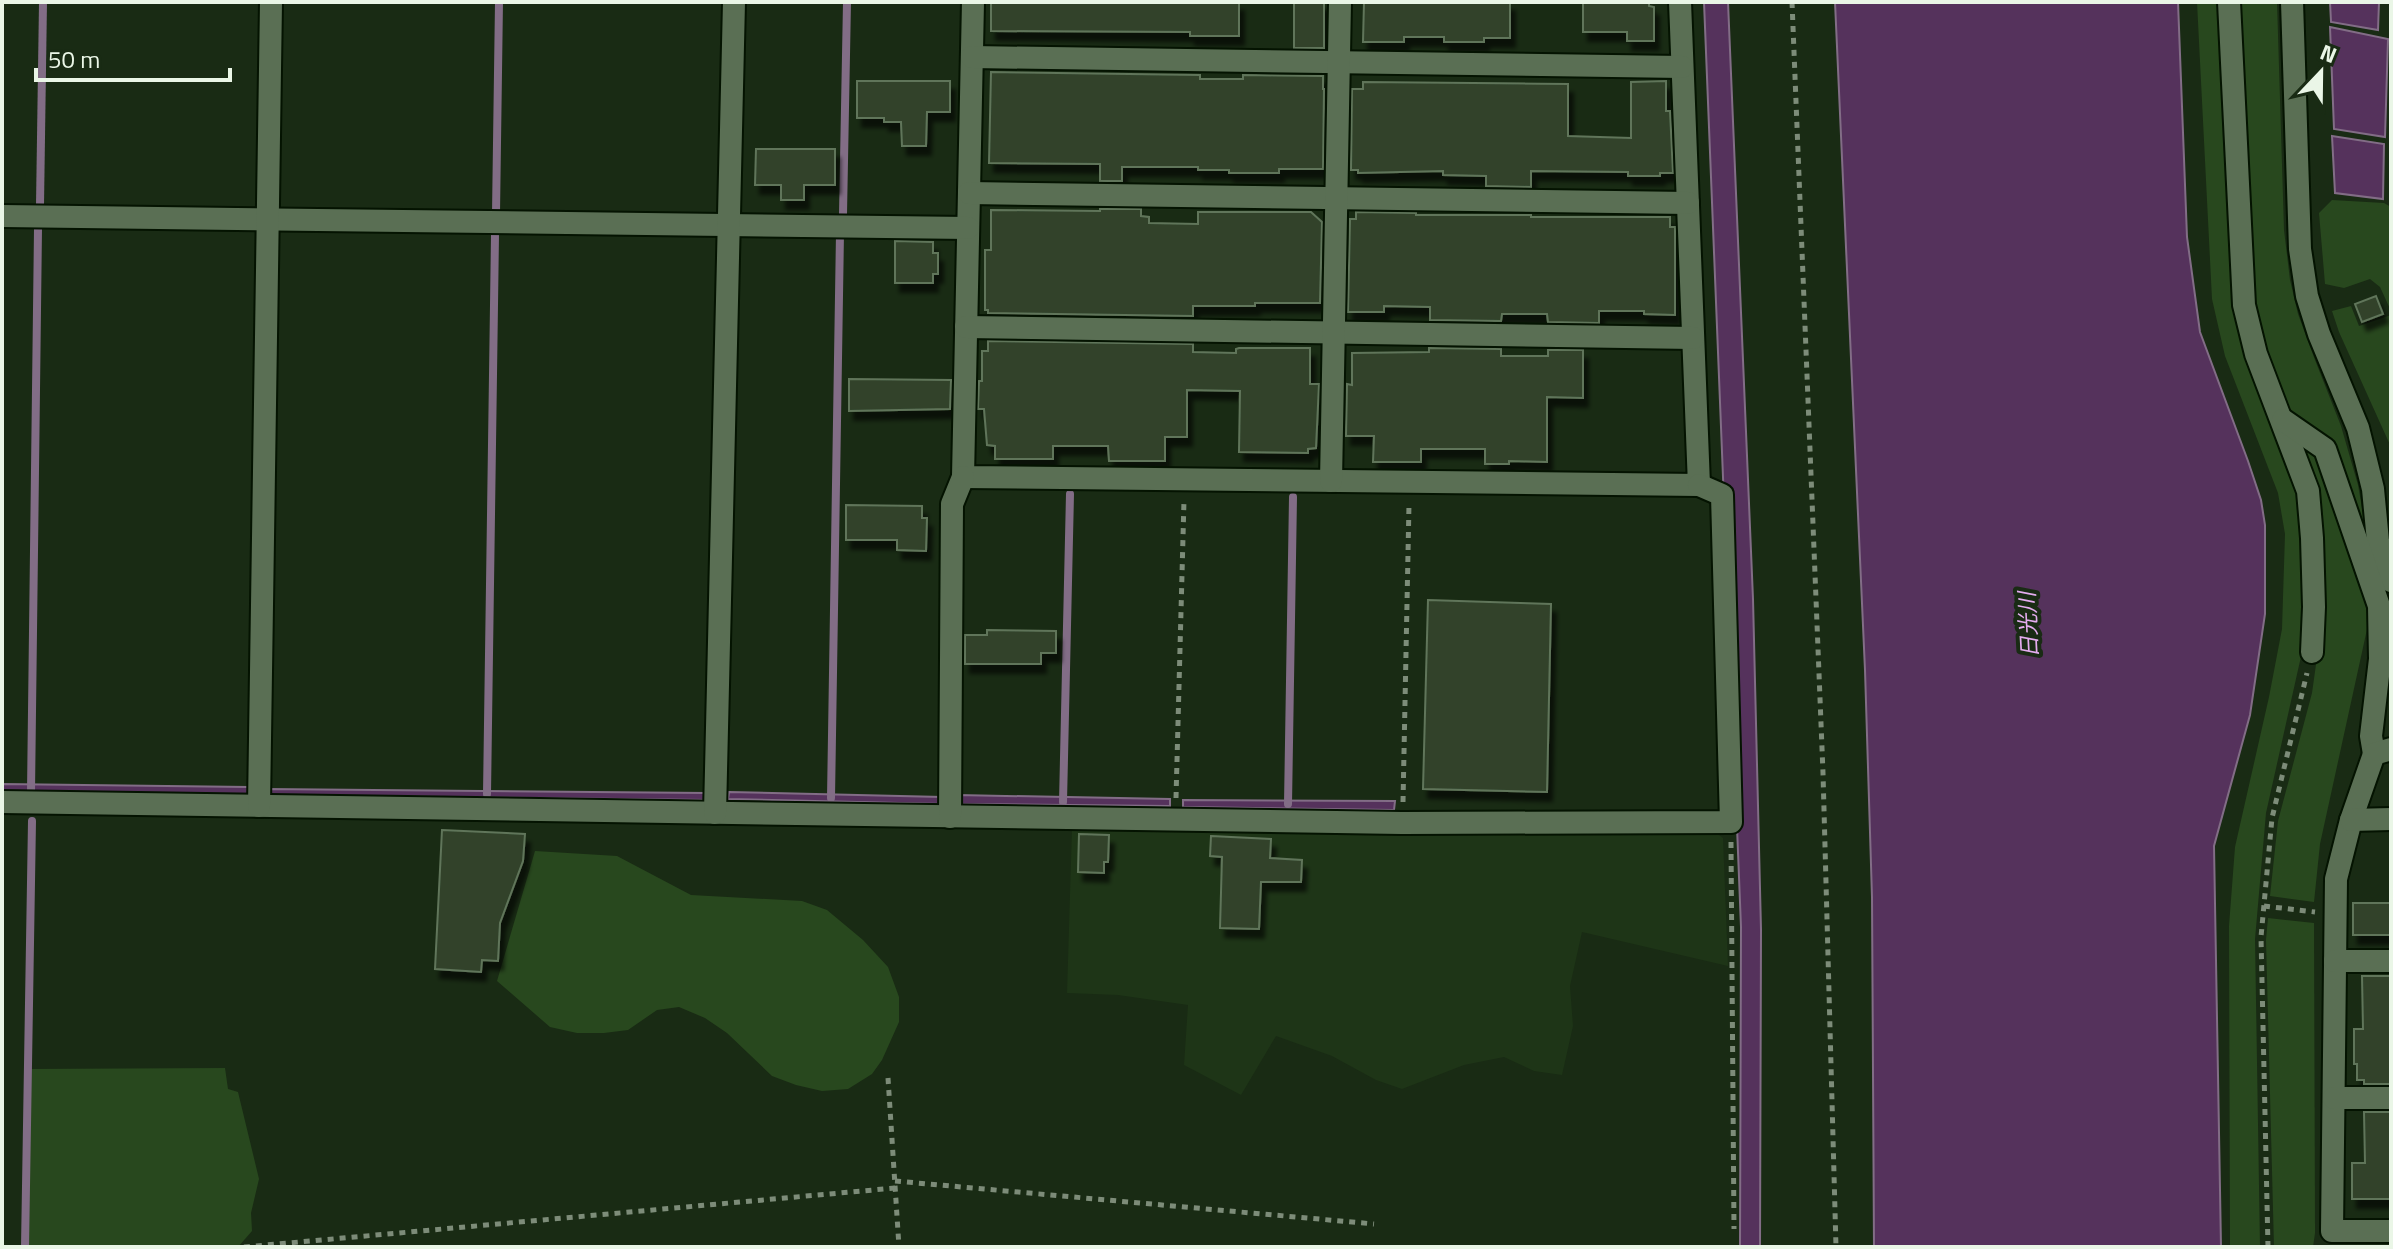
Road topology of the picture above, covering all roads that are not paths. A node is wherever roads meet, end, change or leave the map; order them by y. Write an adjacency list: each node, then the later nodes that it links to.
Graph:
1 (271, 2): 15 (street)
2 (734, 2): 16 (street)
3 (973, 2): 8 (street)
4 (1340, 2): 9 (street)
5 (1680, 2): 10 (street)
6 (2229, 2): 21 (street)
7 (2292, 2): 25 (street)
8 (972, 57): 9 (street); 11 (street)
9 (1339, 63): 10 (street); 12 (street)
10 (1682, 67): 13 (street)
11 (969, 193): 12 (street); 17 (street)
12 (1336, 199): 13 (street); 19 (street)
13 (1688, 203): 20 (street)
14 (2, 216): 15 (street)
15 (267, 220): 16 (street); 31 (street)
16 (729, 225): 17 (street); 32 (street)
17 (968, 228): 18 (street)
18 (966, 327): 19 (street); 22 (street)
19 (1334, 332): 20 (street); 23 (street)
20 (1693, 338): 24 (street)
21 (2283, 420): 27 (street); 28 (street)
22 (963, 477): 23 (street); 33 (street)
23 (1331, 481): 24 (street)
24 (1699, 485): 33 (street)
25 (2391, 581)
26 (2391, 633): 28 (street)
27 (2312, 652)
28 (2380, 659): 29 (street)
29 (2383, 751): 35 (street)
30 (2, 802): 31 (street)
31 (259, 806): 32 (street)
32 (715, 813): 33 (street)
33 (950, 817)
34 (2391, 819): 35 (street)
35 (2351, 820): 36 (street)
36 (2335, 961): 37 (street); 38 (street)
37 (2391, 961)
38 (2334, 1098): 39 (street); 41 (street)
39 (2391, 1098)
40 (2391, 1231): 41 (street)
41 (2332, 1239)

